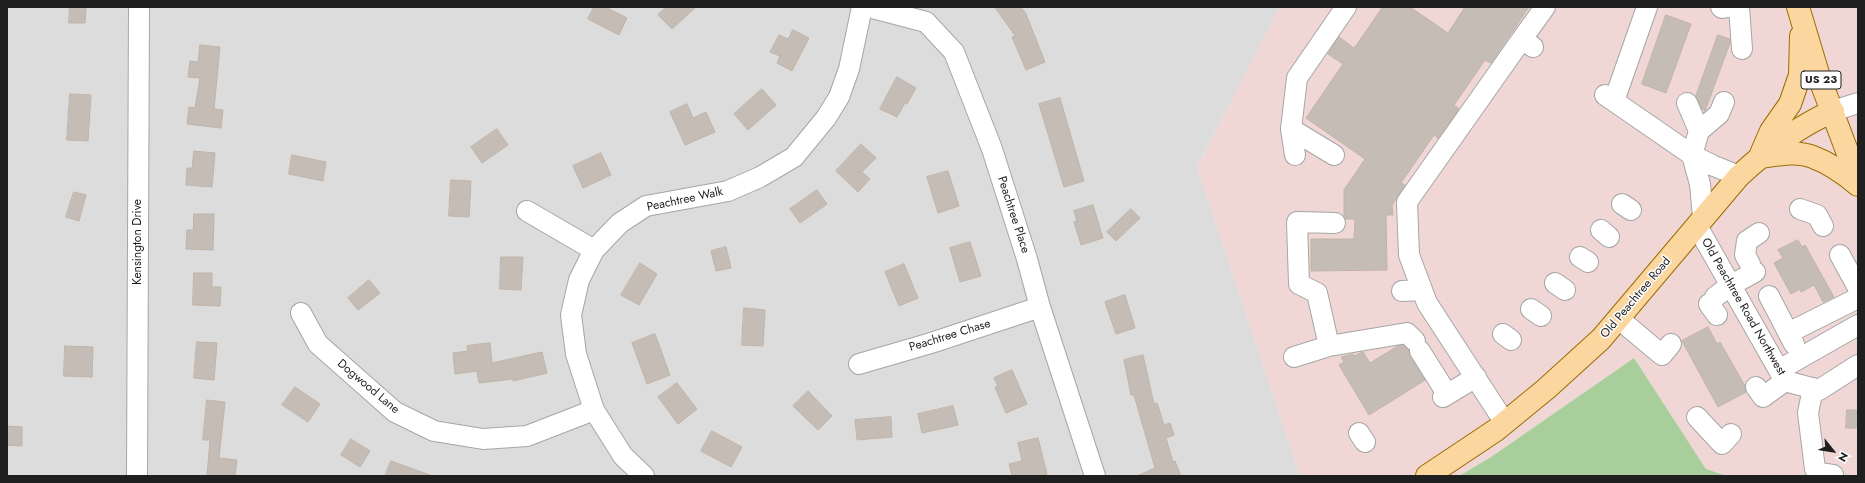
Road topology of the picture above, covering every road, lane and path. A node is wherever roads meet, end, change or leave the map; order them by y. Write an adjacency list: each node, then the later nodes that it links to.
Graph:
1 (139, 7): 60 (street, Kensington Drive)
2 (862, 7): 31 (street, Peachtree Walk)
3 (869, 7): 40 (street, Peachtree Place)
4 (1346, 7): 16 (street)
5 (1647, 7): 19 (street)
6 (1722, 7): 7 (street)
7 (1728, 7)
8 (1739, 7): 11 (street)
9 (1548, 9): 33 (street)
10 (1800, 13): 15 (main road, US 23); 21 (main road)
11 (1742, 49)
12 (1724, 102): 17 (street)
13 (1858, 103): 15 (street)
14 (1687, 104): 17 (street)
15 (1833, 111): 21 (main road, Old Peachtree Road); 23 (main road, US 23)
16 (1291, 129): 18 (street); 20 (street)
17 (1699, 131): 19 (street)
18 (1295, 155)
19 (1692, 155): 22 (street); 27 (street)
20 (1334, 156)
21 (1760, 156): 22 (main road, Old Peachtree Road); 24 (main road)
22 (1739, 176): 27 (main road, Old Peachtree Road)
23 (1858, 180)
24 (1858, 185)
25 (1800, 210): 29 (street)
26 (527, 211): 31 (street)
27 (1700, 221): 34 (street, Old Peachtree Road Northwest); 42 (main road, Old Peachtree Road)
28 (1335, 223): 46 (street)
29 (1823, 226)
30 (1759, 233): 34 (street)
31 (594, 250): 55 (street, Peachtree Walk)
32 (1840, 255): 35 (street)
33 (1420, 279): 36 (street); 52 (street)
34 (1731, 285): 39 (street); 51 (street, Old Peachtree Road Northwest)
35 (1858, 288)
36 (1402, 291)
37 (1768, 296): 44 (street)
38 (1858, 298): 44 (street)
39 (1714, 305)
40 (1040, 308): 49 (street, Peachtree Chase); 62 (street, Peachtree Place)
41 (301, 313): 55 (street, Dogwood Lane)
42 (1619, 319): 45 (street); 57 (main road, Old Peachtree Road)
43 (1858, 325): 47 (street)
44 (1788, 333): 47 (street)
45 (1671, 344)
46 (1324, 351): 48 (street); 52 (street)
47 (1801, 357): 51 (street)
48 (1294, 358)
49 (859, 364)
50 (1858, 365): 53 (street)
51 (1782, 375): 53 (street, Old Peachtree Road Northwest); 54 (street)
52 (1476, 377): 57 (street)
53 (1813, 388): 59 (street)
54 (1760, 392)
55 (594, 410): 61 (street, Peachtree Walk)
56 (1698, 417): 58 (street)
57 (1505, 423): 63 (main road, Old Peachtree Road)
58 (1731, 434)
59 (1833, 475)
60 (137, 476)
61 (644, 476)
62 (1095, 476)
63 (1427, 476)

